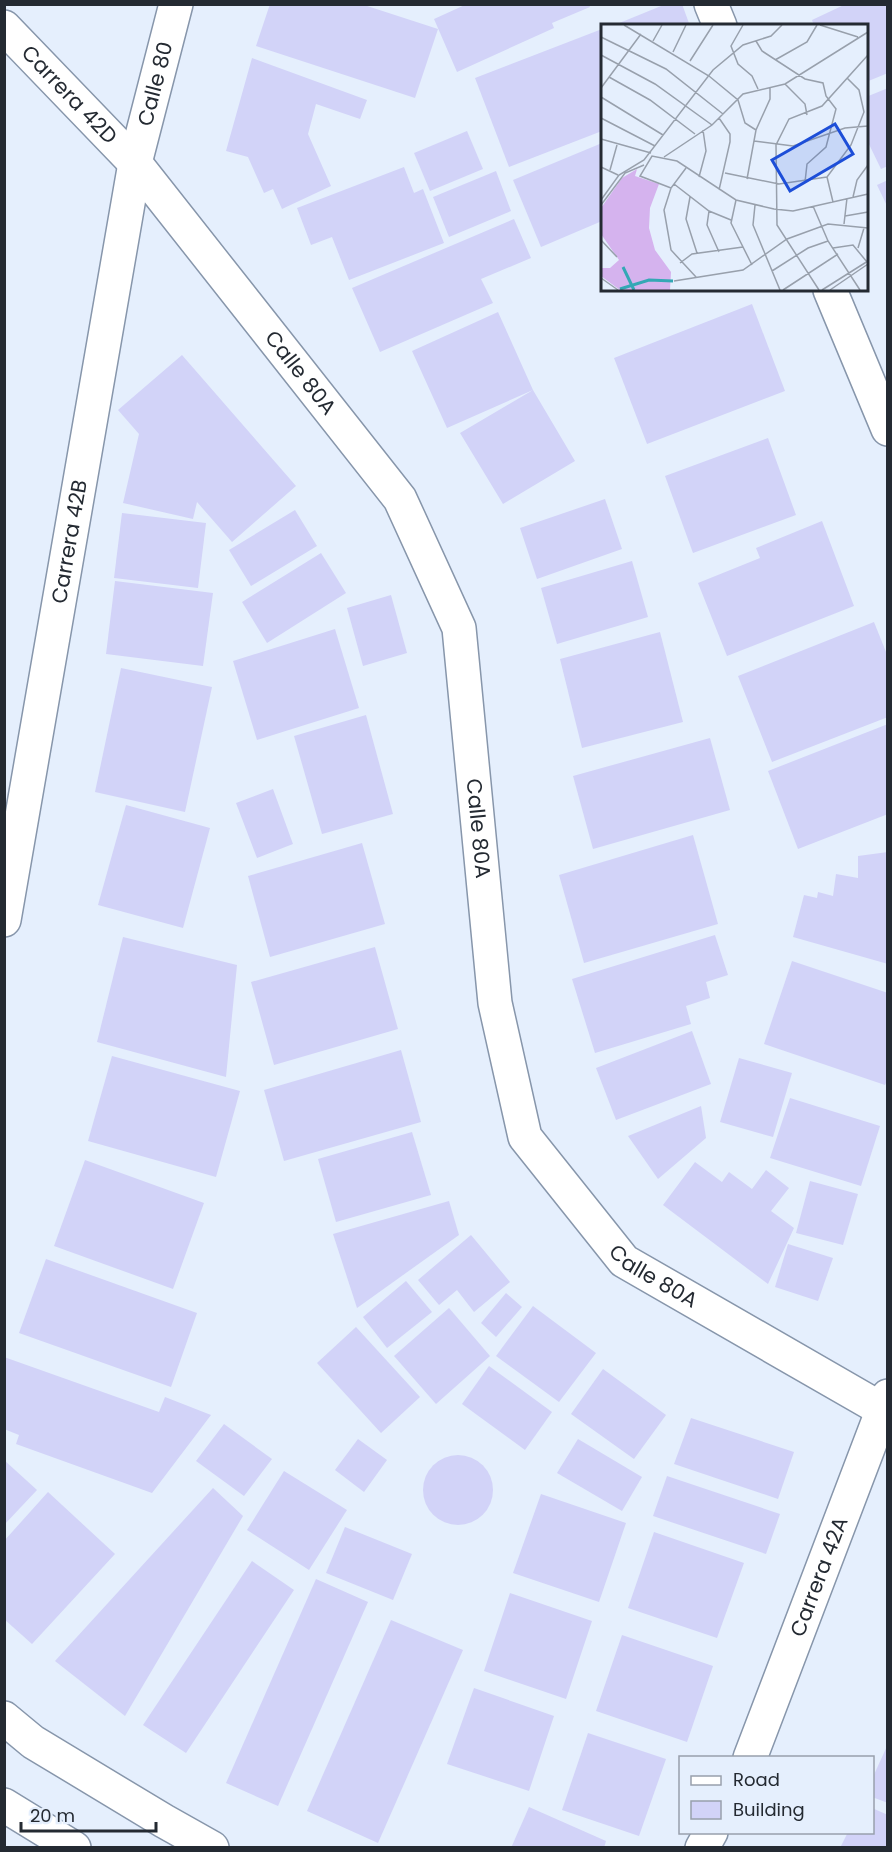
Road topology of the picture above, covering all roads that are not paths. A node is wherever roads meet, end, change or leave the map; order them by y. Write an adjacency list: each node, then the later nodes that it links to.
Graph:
1 (176, 4): 5 (street, Calle 80)
2 (711, 4): 3 (street)
3 (719, 24)
4 (4, 27): 5 (street, Carrera 42D)
5 (135, 163): 8 (street, Carrera 42B); 9 (street, Calle 80A)
6 (830, 291): 7 (street)
7 (888, 429)
8 (4, 920)
9 (885, 1403): 11 (street, Carrera 42A)
10 (4, 1718): 15 (street)
11 (751, 1756)
12 (4, 1805): 14 (street)
13 (710, 1834): 16 (street)
14 (74, 1848)
15 (212, 1848)
16 (702, 1848)

